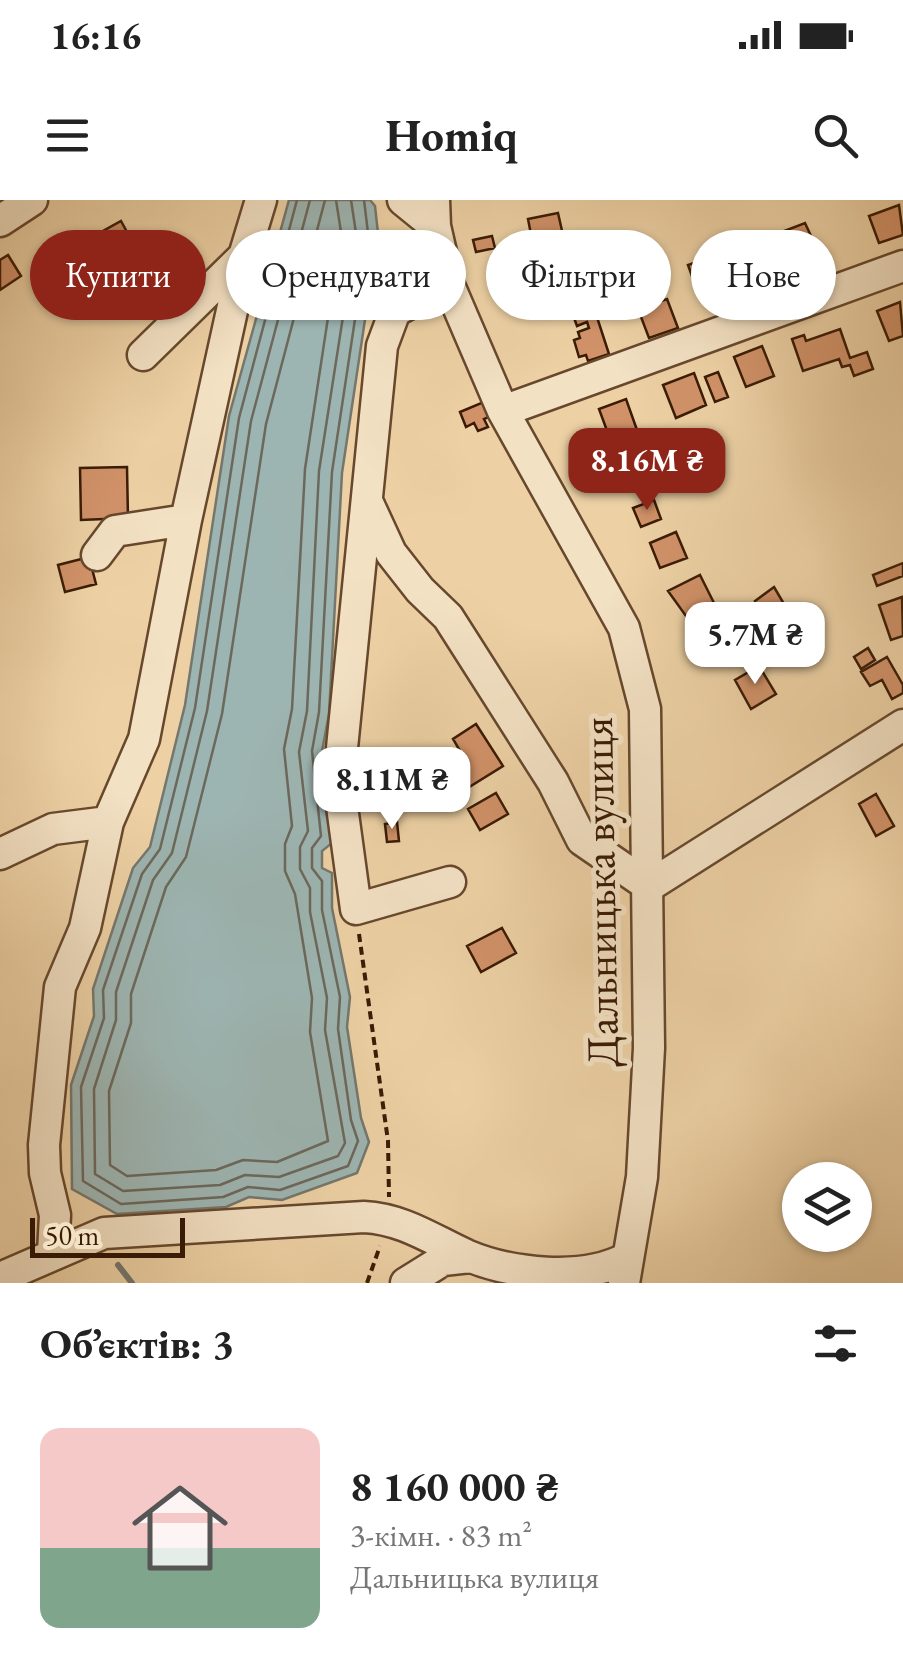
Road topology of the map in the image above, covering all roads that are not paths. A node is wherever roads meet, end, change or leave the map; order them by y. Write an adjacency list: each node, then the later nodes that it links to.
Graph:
1 (32, 200): 5 (street)
2 (261, 200): 6 (street)
3 (403, 200): 4 (street)
4 (435, 213)
5 (0, 221)
6 (252, 230)
7 (903, 266): 13 (street)
8 (226, 274): 12 (street)
9 (230, 320): 15 (street)
10 (390, 320): 14 (street)
11 (464, 320): 13 (street, Дальницька вулиця)
12 (143, 356)
13 (503, 411): 21 (street, Дальницька вулиця)
14 (367, 501): 20 (street); 21 (street)
15 (186, 520): 16 (street); 18 (street)
16 (97, 555)
17 (903, 725): 21 (street)
18 (108, 822): 19 (street); 22 (street)
19 (0, 854)
20 (450, 882)
21 (649, 886): 26 (street, Дальницька вулиця)
22 (52, 1196): 23 (street); 24 (street)
23 (104, 1233): 24 (street); 25 (street)
24 (53, 1253): 27 (street)
25 (470, 1256): 26 (street); 28 (street)
26 (625, 1271)
27 (0, 1278)
28 (406, 1283)

